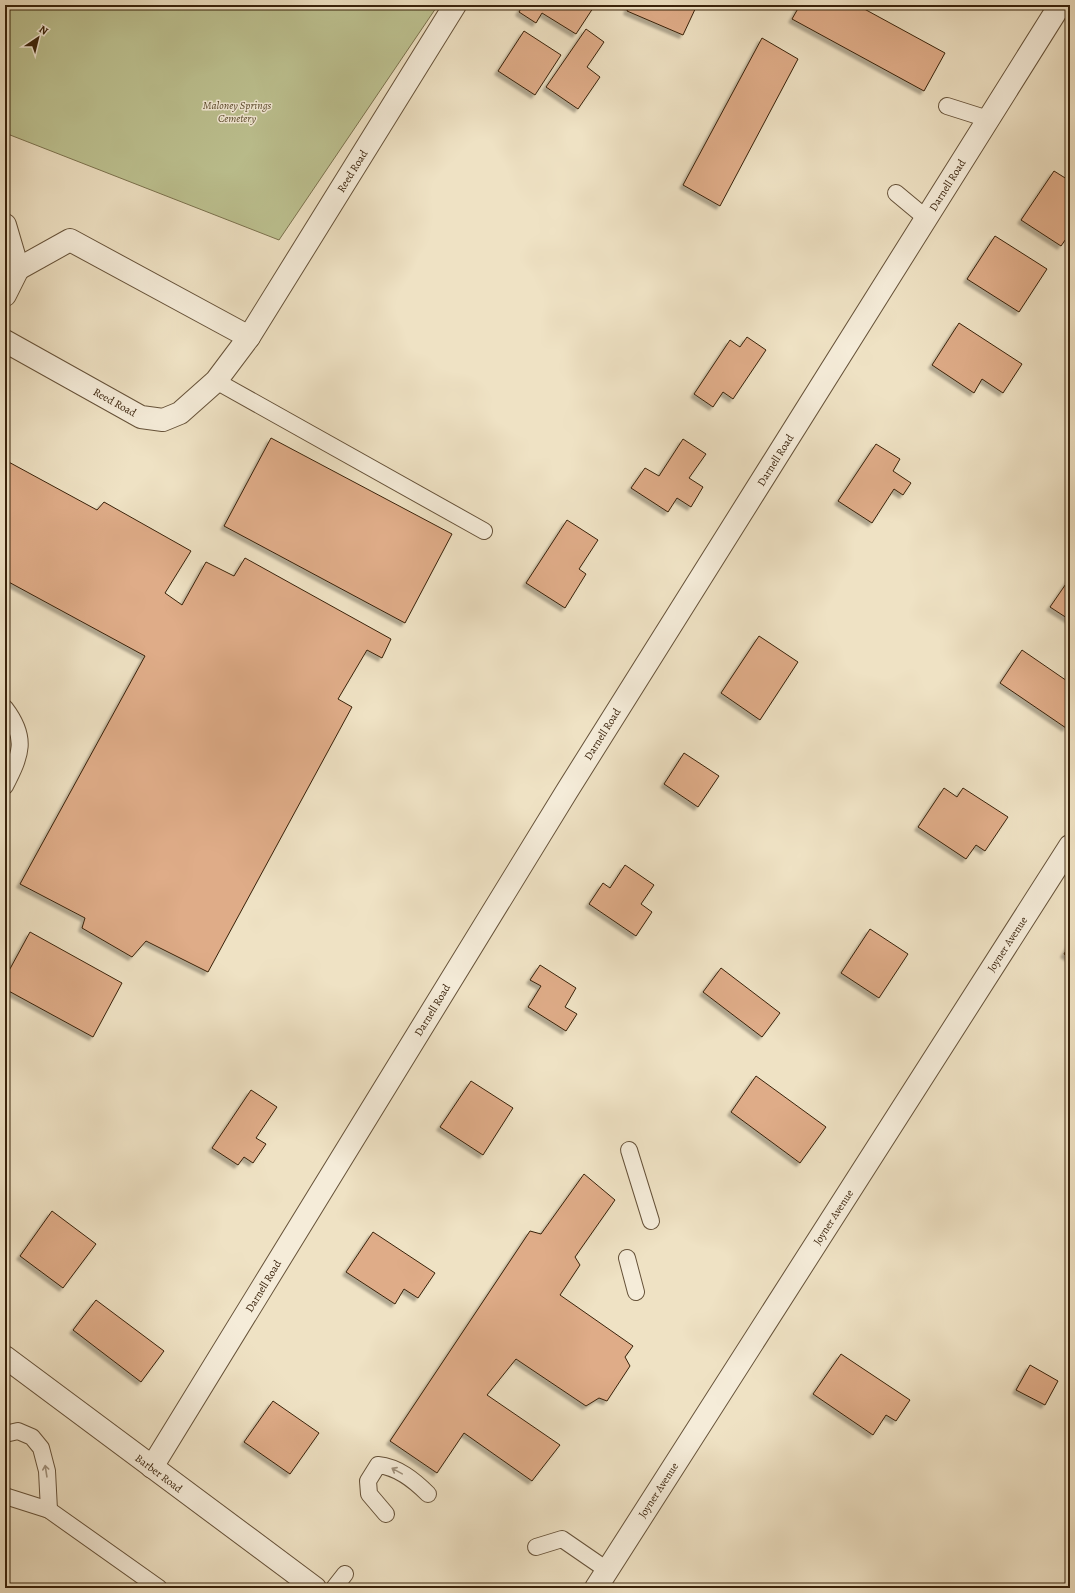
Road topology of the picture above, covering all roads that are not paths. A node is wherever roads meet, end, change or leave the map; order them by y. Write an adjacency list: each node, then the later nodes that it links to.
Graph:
1 (455, 5): 10 (street, Reed Road)
2 (1060, 5): 4 (street, Darnell Road)
3 (946, 106): 4 (lane)
4 (988, 119): 6 (street, Darnell Road)
5 (896, 193): 6 (lane)
6 (926, 218): 23 (street, Darnell Road)
7 (5, 225): 8 (street)
8 (18, 269): 9 (street); 10 (street)
9 (5, 295)
10 (249, 337): 12 (street, Reed Road)
11 (5, 341): 12 (street, Reed Road)
12 (216, 382): 13 (lane)
13 (484, 531)
14 (5, 708): 15 (lane)
15 (5, 786)
16 (1068, 854): 30 (street, Joyner Avenue)
17 (629, 1150): 18 (lane)
18 (651, 1221)
19 (627, 1258): 20 (lane)
20 (636, 1292)
21 (6, 1360): 23 (street, Barber Road)
22 (5, 1434): 26 (lane, one-way to 22)
23 (152, 1467): 32 (street, Barber Road)
24 (428, 1494): 27 (lane, one-way to 27)
25 (5, 1496): 26 (lane)
26 (49, 1510): 31 (lane)
27 (386, 1514)
28 (536, 1547): 30 (lane)
29 (345, 1574): 33 (lane)
30 (601, 1579)
31 (158, 1588)
32 (315, 1588)
33 (334, 1588)

